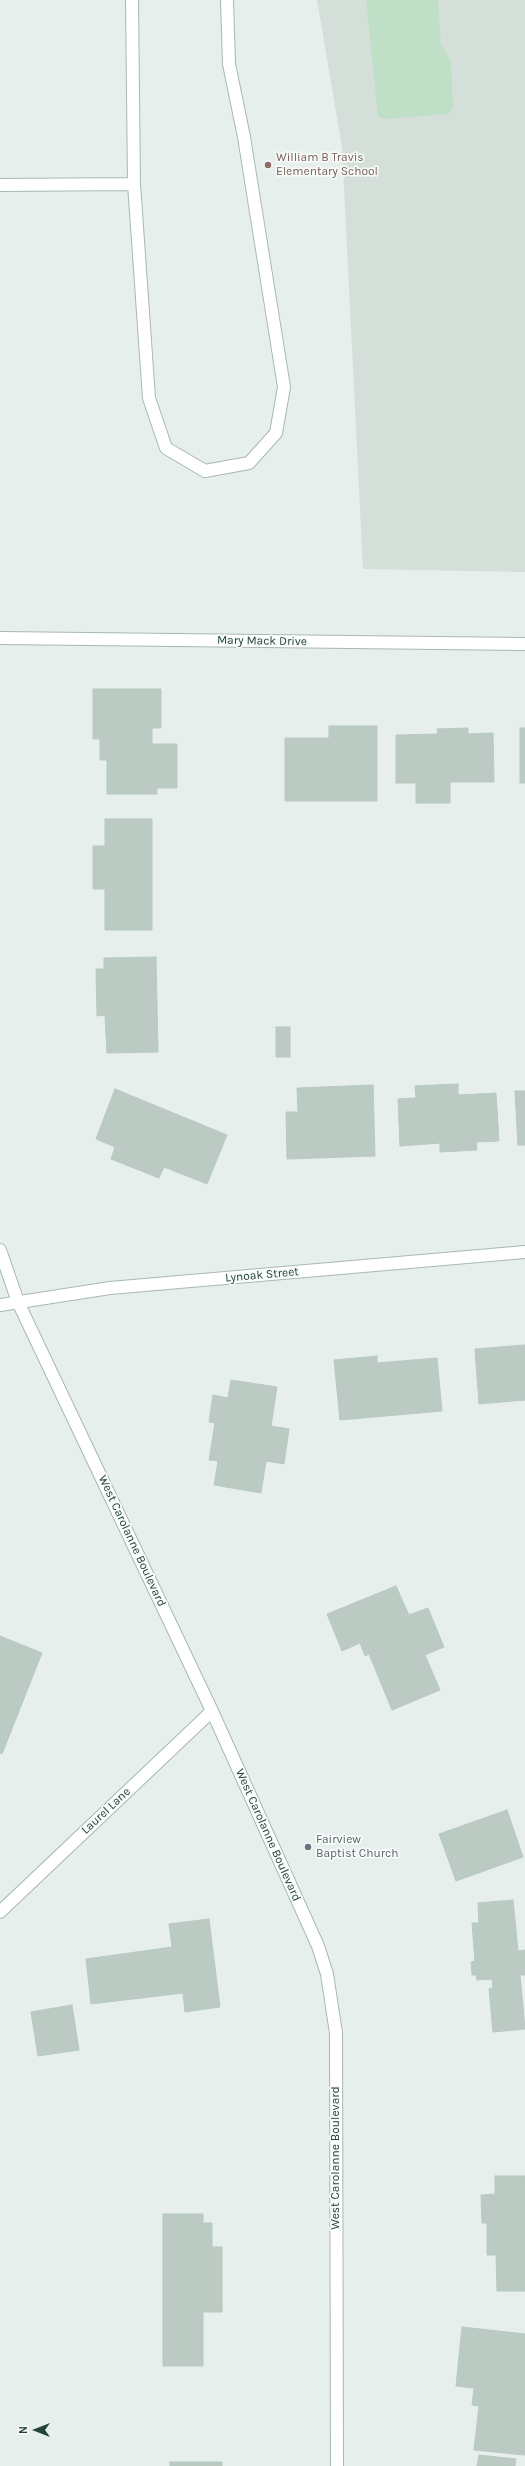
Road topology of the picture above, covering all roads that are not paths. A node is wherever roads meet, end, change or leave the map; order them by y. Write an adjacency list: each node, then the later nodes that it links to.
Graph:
1 (132, 0): 3 (street)
2 (227, 0): 3 (street)
3 (134, 184): 4 (street)
4 (0, 185)
5 (0, 638): 6 (street, Mary Mack Drive)
6 (525, 644)
7 (0, 1250): 9 (street, West Carolanne Boulevard)
8 (525, 1252): 9 (street, Lynoak Street)
9 (18, 1302): 10 (street, Lynoak Street); 11 (street, West Carolanne Boulevard)
10 (0, 1305)
11 (212, 1711): 12 (street, Laurel Lane); 13 (street, West Carolanne Boulevard)
12 (0, 1912)
13 (337, 2466)

